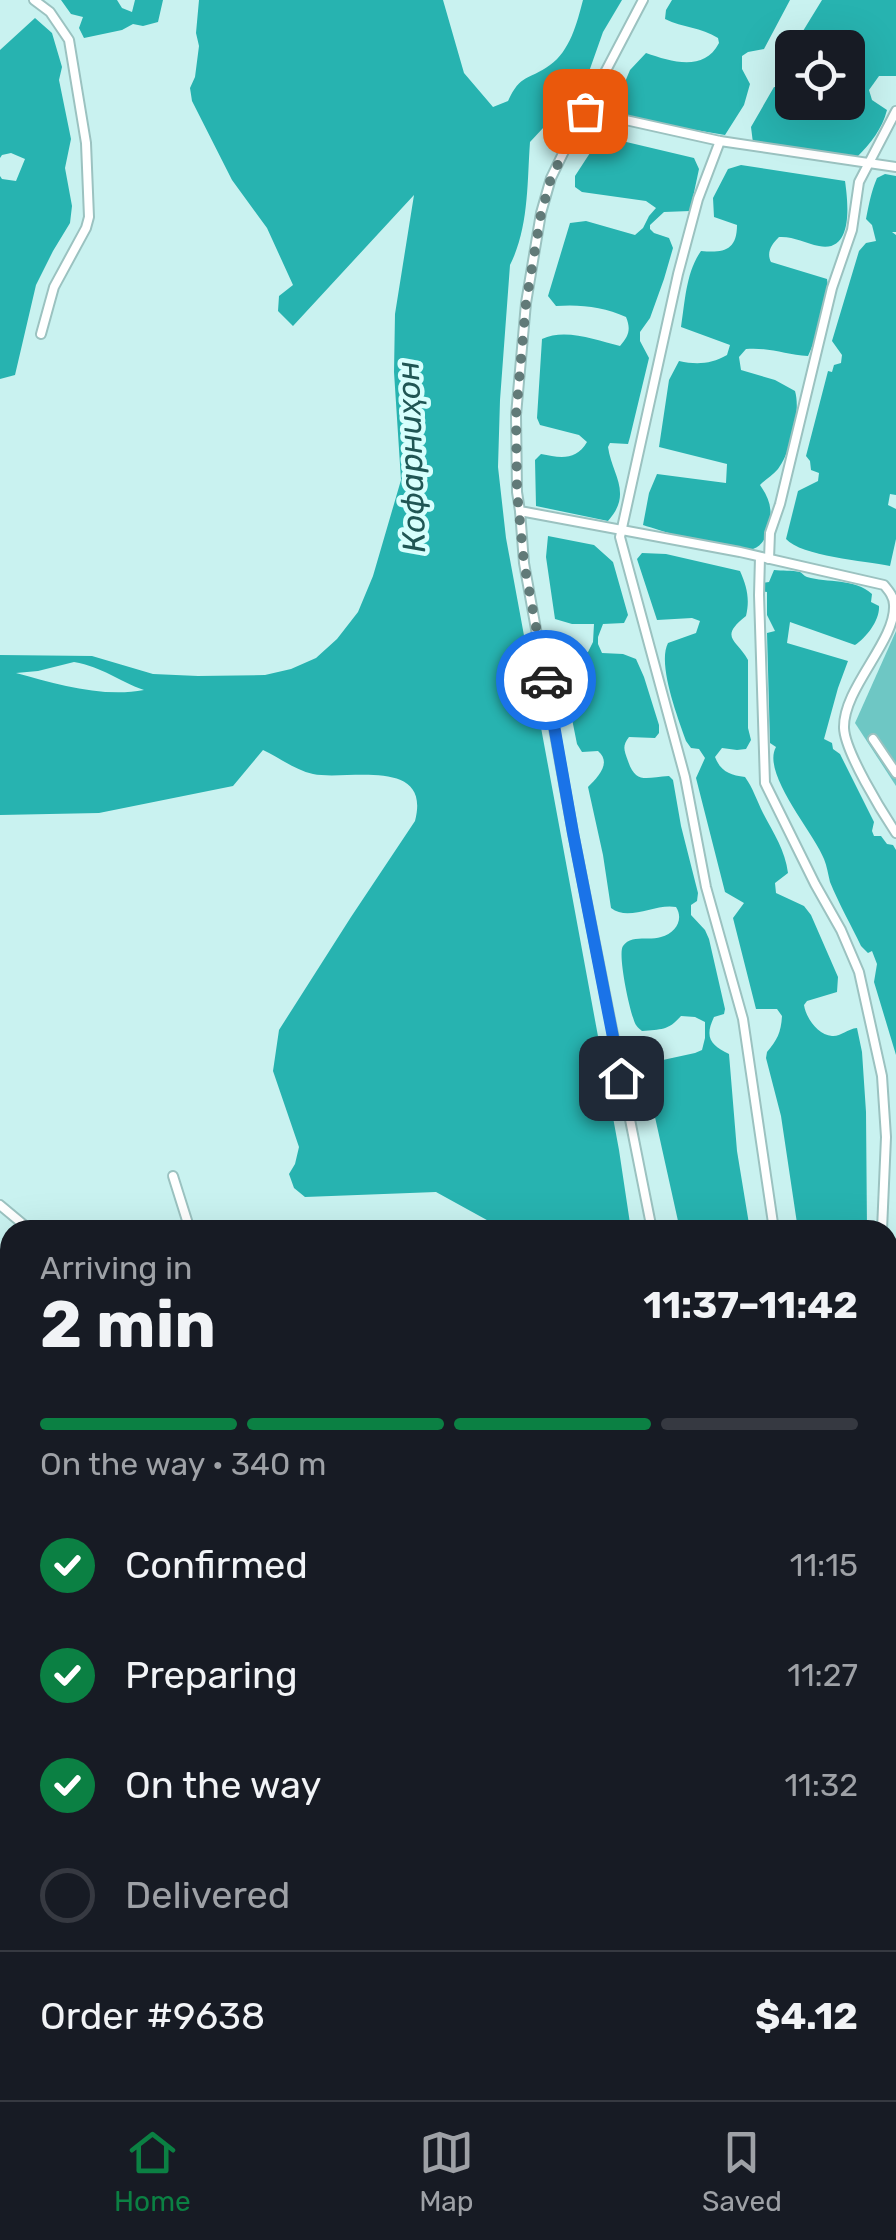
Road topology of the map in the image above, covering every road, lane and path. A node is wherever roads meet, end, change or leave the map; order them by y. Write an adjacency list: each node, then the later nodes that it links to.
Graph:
1 (34, 0): 8 (street)
2 (643, 0): 3 (street)
3 (585, 111): 5 (street); 9 (street)
4 (896, 112): 6 (street)
5 (720, 142): 6 (street); 10 (street)
6 (868, 163): 7 (street); 11 (street)
7 (896, 167)
8 (41, 334)
9 (520, 511): 10 (street); 18 (street)
10 (620, 530): 11 (street); 19 (street)
11 (765, 558): 12 (street); 20 (street)
12 (894, 591): 15 (street)
13 (873, 739): 14 (street)
14 (896, 773)
15 (896, 834)
16 (173, 1176): 17 (street)
17 (187, 1220)
18 (650, 1220)
19 (772, 1220)
20 (882, 1220)

